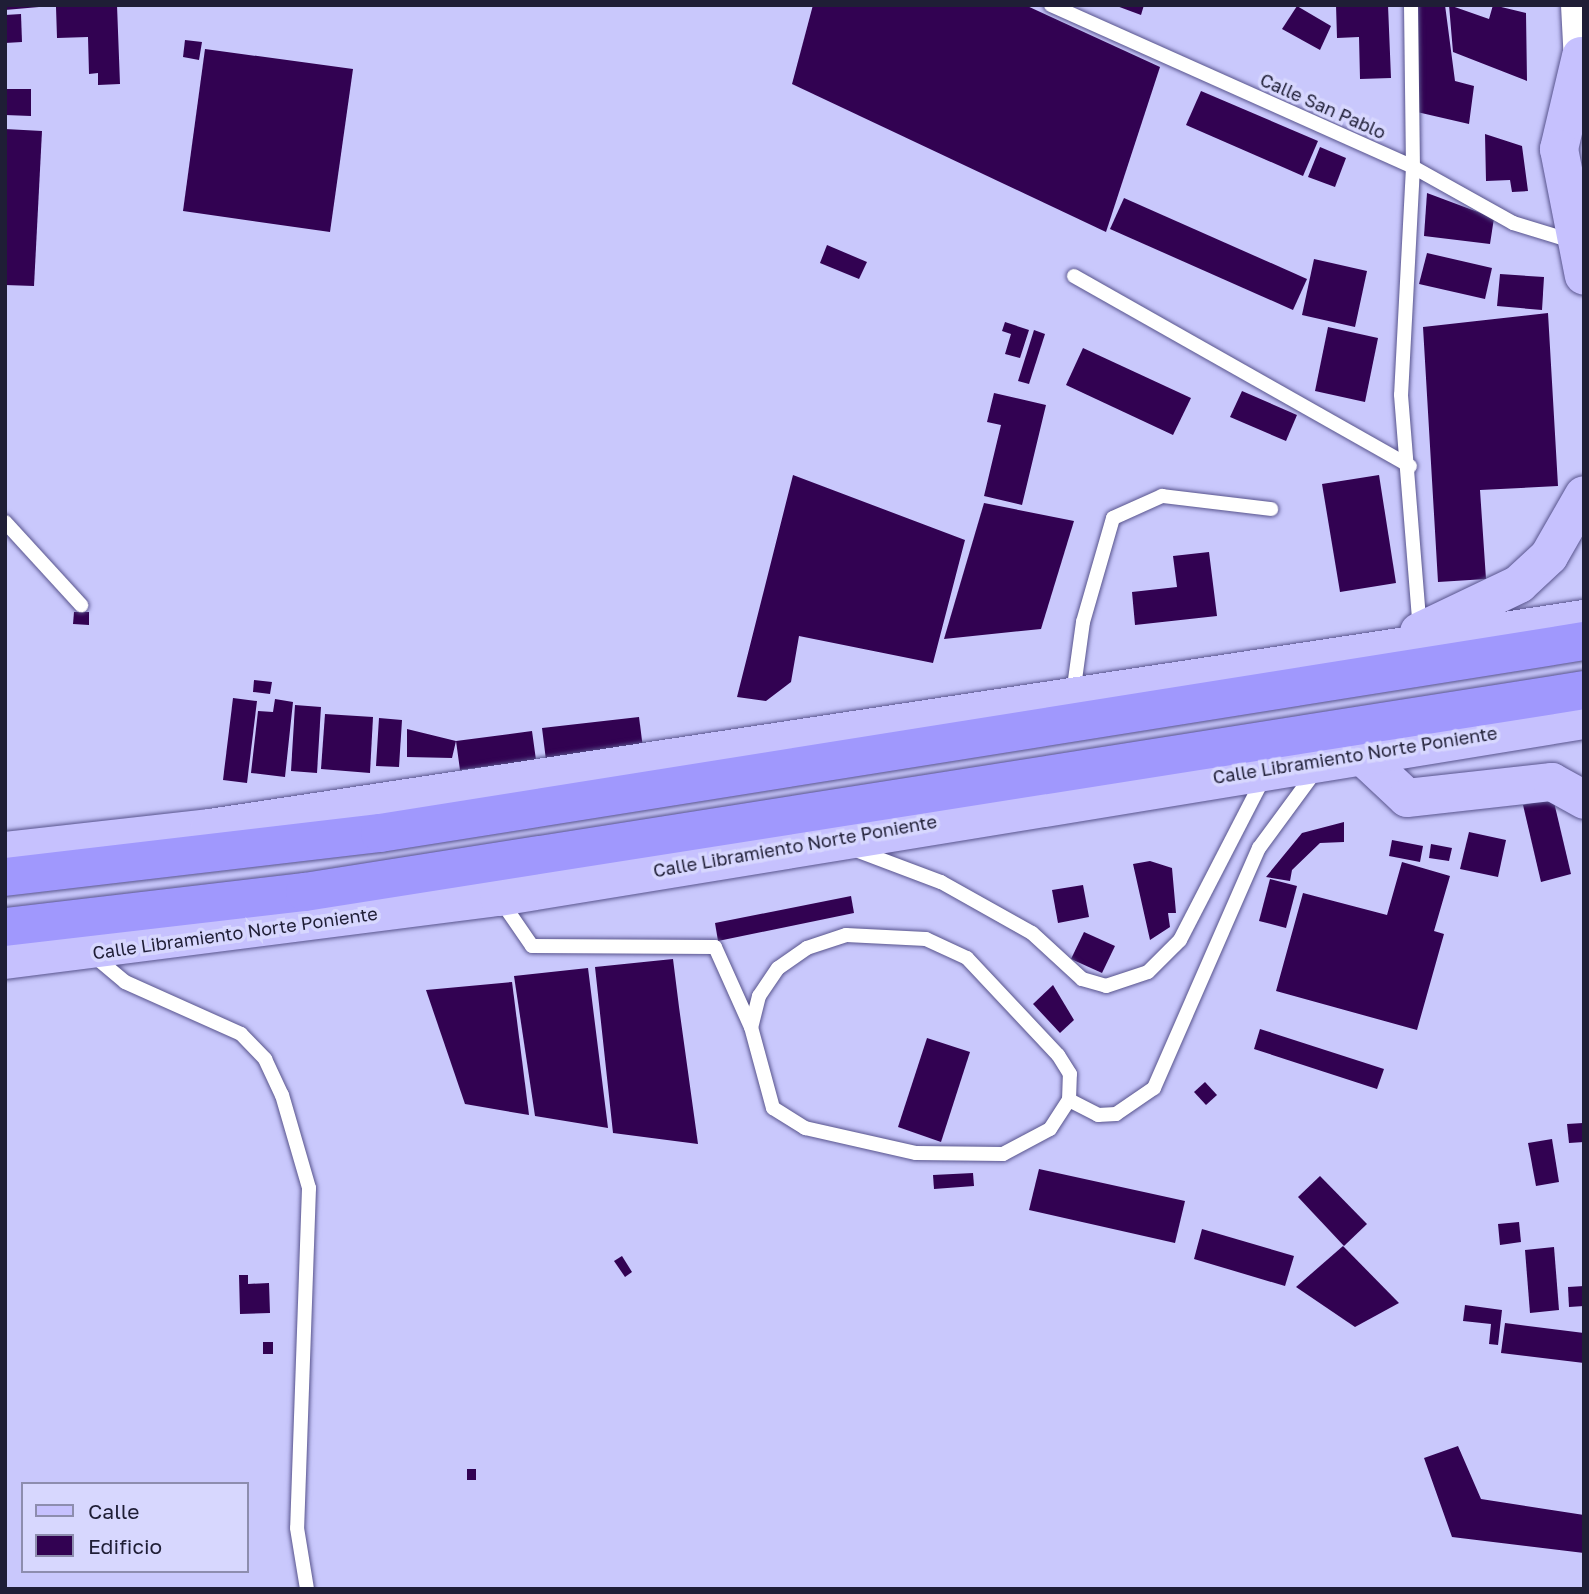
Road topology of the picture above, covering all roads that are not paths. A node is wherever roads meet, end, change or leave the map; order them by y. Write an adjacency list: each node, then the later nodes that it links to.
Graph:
1 (1051, 5): 5 (lane, Calle San Pablo)
2 (1411, 5): 5 (lane)
3 (1580, 5): 4 (main road)
4 (1582, 69): 6 (main road)
5 (1413, 167): 6 (lane, Calle San Pablo); 8 (lane)
6 (1581, 260)
7 (1074, 276): 8 (lane)
8 (1409, 466): 14 (lane)
9 (1584, 495): 14 (main road)
10 (1271, 509): 18 (lane)
11 (5, 522): 12 (lane)
12 (81, 605)
13 (1584, 619): 16 (main road)
14 (1420, 632): 16 (main road)
15 (1584, 641): 25 (highway)
16 (1375, 652): 18 (main road)
17 (1584, 690): 27 (highway, Calle Libramiento Norte Poniente)
18 (1072, 698): 24 (main road)
19 (1584, 720): 20 (main road, Calle Libramiento Norte Poniente)
20 (1343, 757): 21 (main road, Calle Libramiento Norte Poniente); 22 (main road); 31 (lane)
21 (1269, 767): 23 (main road, Calle Libramiento Norte Poniente); 23 (lane)
22 (1584, 800)
23 (828, 840): 26 (main road, Calle Libramiento Norte Poniente)
24 (5, 851)
25 (5, 877)
26 (499, 897): 28 (main road, Calle Libramiento Norte Poniente); 30 (lane)
27 (5, 927)
28 (90, 953): 29 (main road, Calle Libramiento Norte Poniente); 32 (lane)
29 (5, 960)
30 (751, 1027): 31 (lane); 31 (lane)
31 (1069, 1100)
32 (307, 1589)

